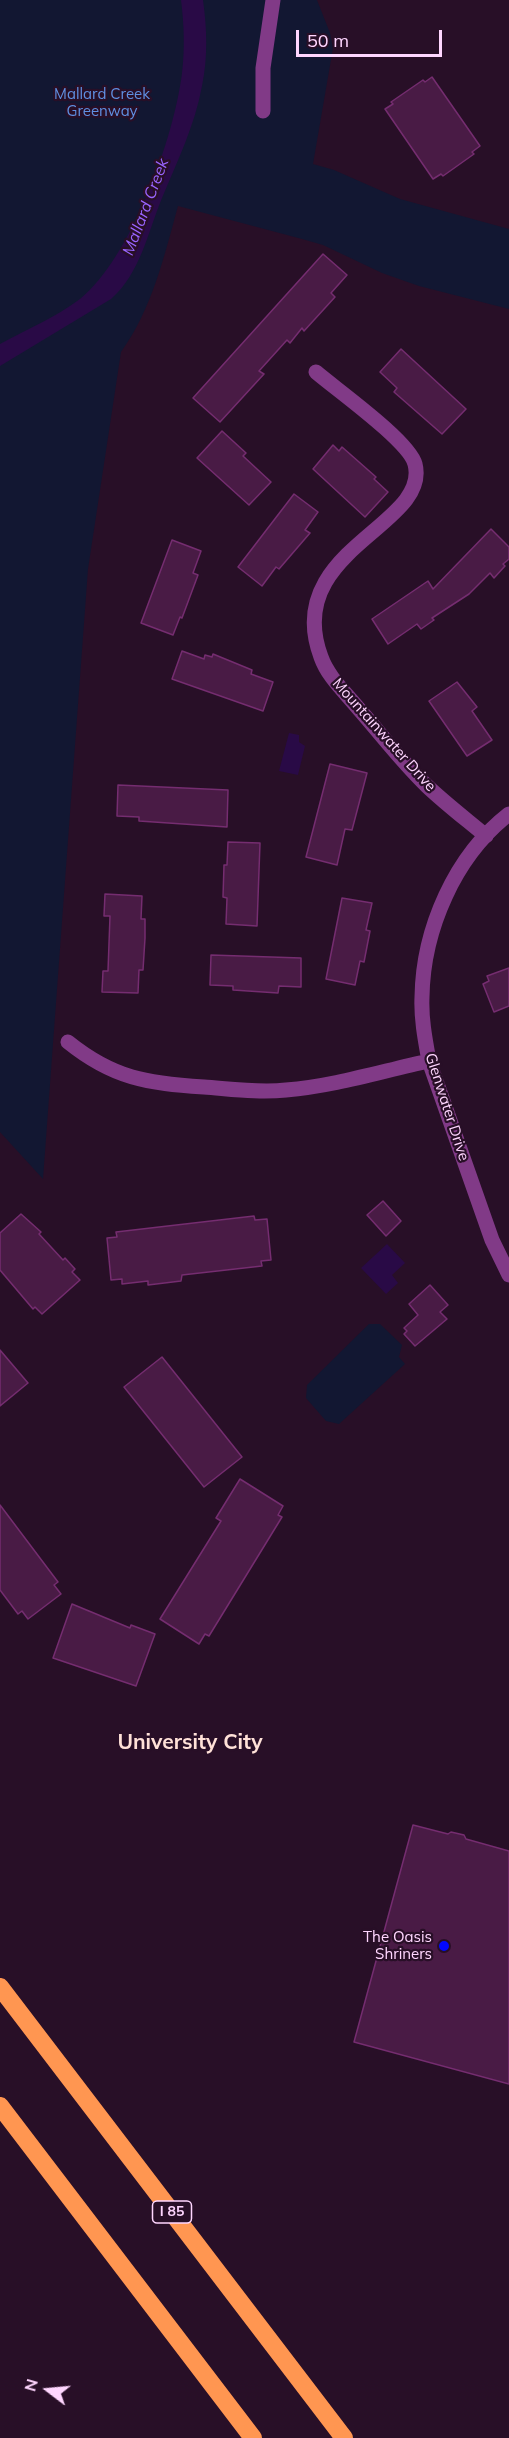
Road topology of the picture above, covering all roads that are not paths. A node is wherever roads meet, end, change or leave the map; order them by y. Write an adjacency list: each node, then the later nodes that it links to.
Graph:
1 (273, 0): 2 (street)
2 (263, 111)
3 (316, 372): 5 (street, Mountainwater Drive)
4 (509, 814): 5 (street, Glenwater Drive)
5 (486, 836): 7 (street, Glenwater Drive)
6 (68, 1042): 7 (street)
7 (429, 1061): 8 (street, Glenwater Drive)
8 (509, 1275)
9 (0, 1987): 12 (highway, I 85)
10 (0, 2106): 11 (highway)
11 (253, 2438)
12 (344, 2438)

